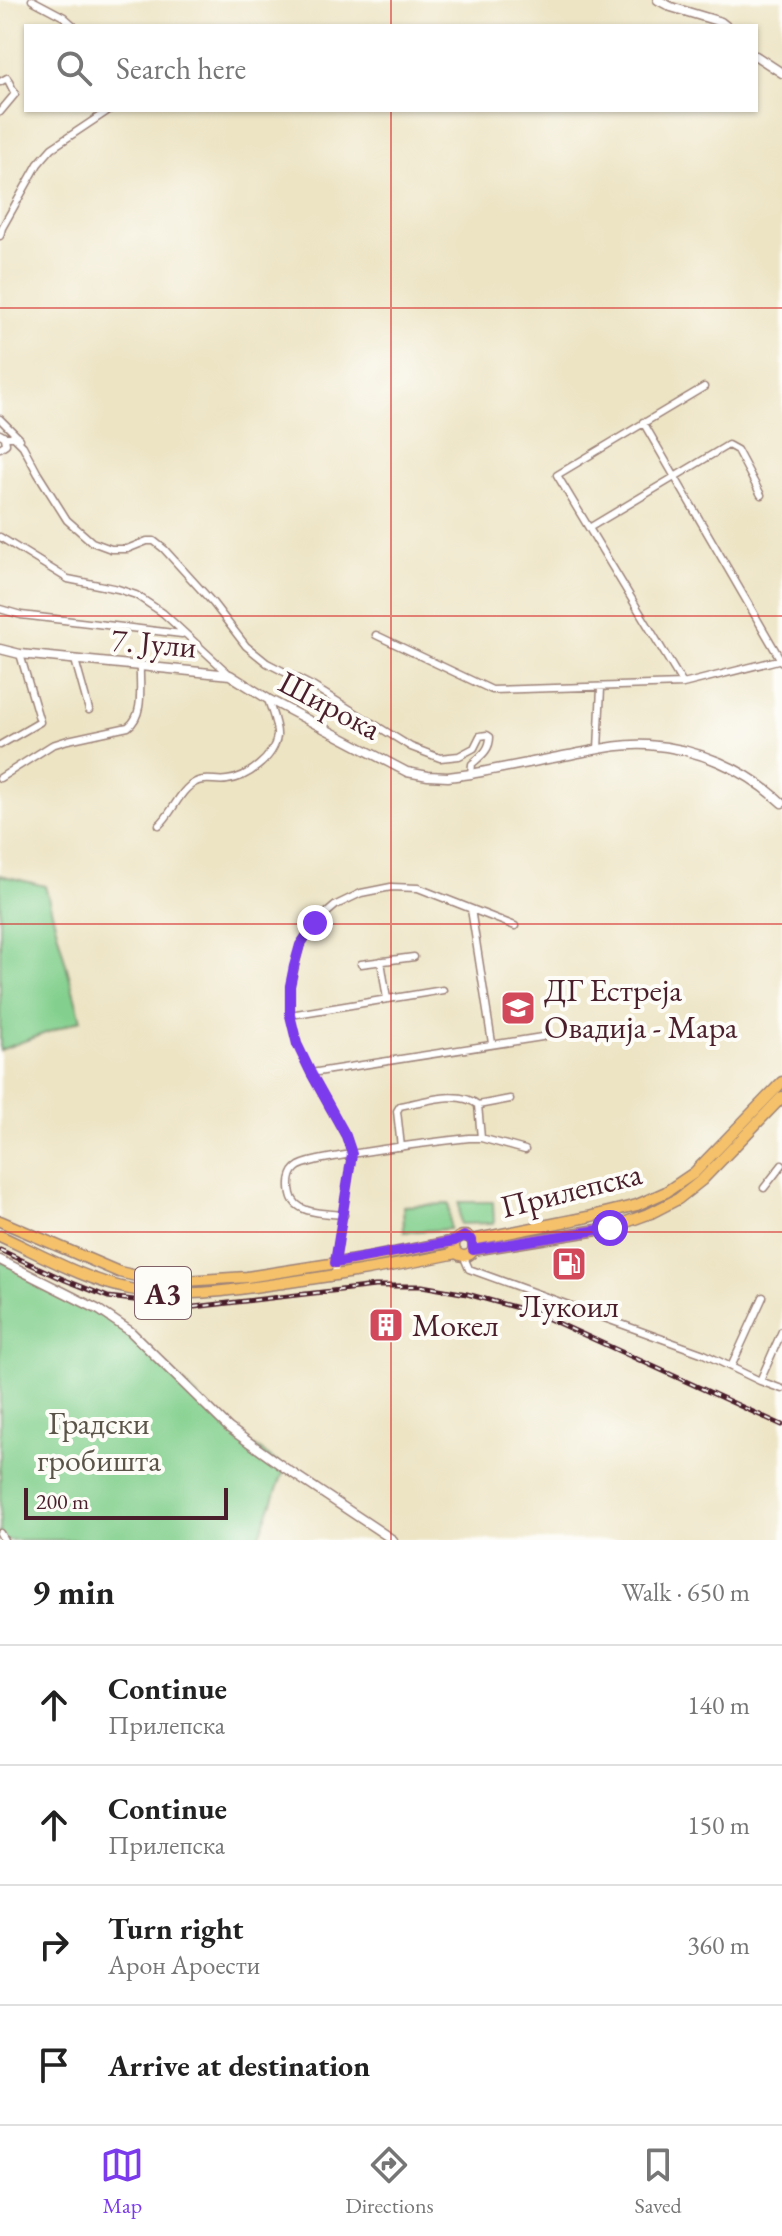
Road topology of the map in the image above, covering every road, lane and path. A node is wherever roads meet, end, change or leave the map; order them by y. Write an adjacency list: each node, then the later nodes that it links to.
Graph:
1 (32, 0): 3 (street)
2 (658, 0): 4 (street)
3 (72, 24)
4 (724, 24)
5 (758, 57): 6 (street)
6 (782, 73)
7 (4, 80): 8 (street)
8 (0, 112)
9 (106, 112): 10 (street)
10 (0, 236)
11 (704, 387): 13 (street)
12 (0, 419): 15 (street)
13 (643, 422): 17 (street); 19 (street)
14 (2, 435): 15 (street); 16 (street)
15 (23, 446): 36 (street)
16 (0, 448)
17 (676, 476): 18 (street); 19 (street); 27 (street)
18 (761, 495)
19 (589, 528): 30 (street)
20 (0, 537): 22 (street, Широка)
21 (0, 609): 22 (street)
22 (184, 634): 29 (street, Широка)
23 (376, 635): 31 (street)
24 (0, 649): 25 (street, 7. Јули)
25 (20, 654): 26 (street, 7. Јули); 34 (street)
26 (75, 660): 28 (street, 7. Јули); 33 (street, 7. Јули)
27 (782, 660): 30 (street)
28 (140, 665): 29 (street, 7. Јули); 37 (street)
29 (230, 675): 32 (street, Широка)
30 (683, 684): 31 (street)
31 (601, 688): 35 (street)
32 (268, 699): 36 (street, Широка); 39 (street)
33 (89, 710)
34 (0, 745)
35 (598, 749): 36 (street, Широка); 38 (street, Широка)
36 (471, 774)
37 (0, 778)
38 (781, 800)
39 (159, 825)
40 (471, 909): 41 (street); 47 (street); 49 (street)
41 (515, 926)
42 (414, 957): 43 (street)
43 (381, 961): 44 (street); 46 (street)
44 (361, 964)
45 (443, 990): 46 (street)
46 (387, 999): 47 (street)
47 (290, 1015): 50 (street)
48 (542, 1037): 49 (street)
49 (492, 1043): 50 (street)
50 (311, 1073): 58 (street)
51 (782, 1082): 64 (main road, Прилепска / A3)
52 (782, 1097): 64 (main road, Прилепска / A3)
53 (510, 1099): 54 (street)
54 (478, 1105): 55 (street); 56 (street)
55 (481, 1138): 56 (street); 57 (street)
56 (401, 1147): 58 (street)
57 (525, 1150)
58 (352, 1154): 61 (street); 61 (street)
59 (782, 1165): 60 (street)
60 (764, 1188)
61 (344, 1215): 66 (street)
62 (0, 1221): 66 (main road, Прилепска / A3)
63 (0, 1236): 67 (main road, Прилепска / A3)
64 (464, 1248): 66 (main road, Прилепска / A3); 67 (main road, Прилепска / A3); 70 (street)
65 (0, 1260): 75 (street)
66 (335, 1263): 67 (street)
67 (336, 1276)
68 (763, 1297): 70 (street)
69 (782, 1331): 71 (street)
70 (731, 1367): 71 (street)
71 (760, 1381): 72 (street)
72 (782, 1389)
73 (0, 1533): 74 (street)
74 (4, 1540)
75 (393, 1540)

